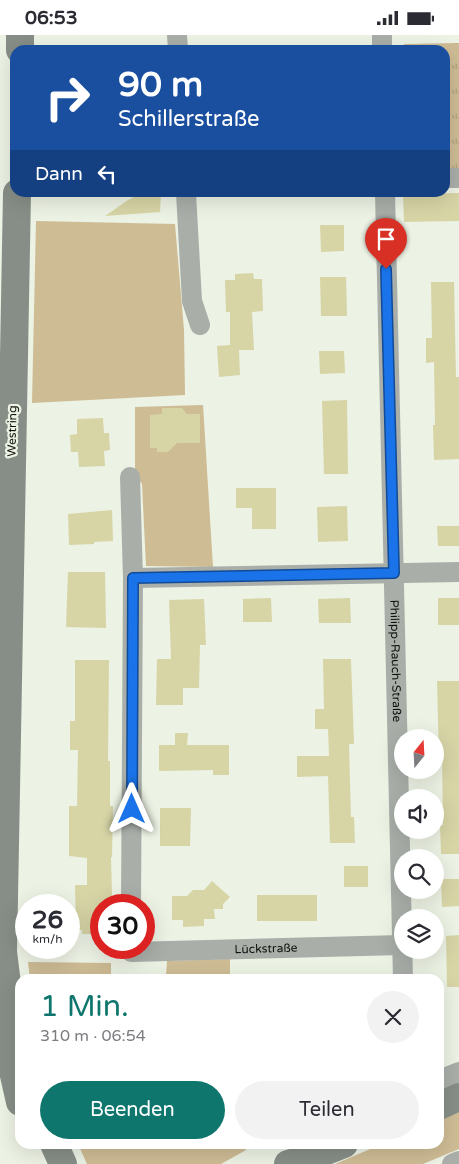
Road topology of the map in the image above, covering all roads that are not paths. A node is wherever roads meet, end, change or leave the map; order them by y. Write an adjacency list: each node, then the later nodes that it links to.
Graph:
1 (17, 197): 15 (main road, Westring)
2 (186, 197): 4 (street)
3 (385, 197): 7 (street, Philipp-Rauch-Straße)
4 (200, 325)
5 (130, 477): 8 (street)
6 (459, 572): 7 (street)
7 (394, 573): 8 (street); 10 (street, Philipp-Rauch-Straße)
8 (133, 578): 9 (street)
9 (131, 894)
10 (401, 909)
11 (394, 945): 12 (street, Lückstraße)
12 (155, 950)
13 (402, 959): 14 (street, Philipp-Rauch-Straße)
14 (403, 974)
15 (9, 1000): 16 (main road, Westring); 19 (main road, Westring)
16 (15, 1019)
17 (459, 1071): 18 (street)
18 (444, 1078)
19 (15, 1080)
20 (459, 1097): 21 (main road)
21 (444, 1104)
22 (36, 1149): 27 (main road)
23 (56, 1149): 28 (main road)
24 (332, 1149): 26 (main road)
25 (459, 1161): 29 (street)
26 (299, 1162)
27 (42, 1164)
28 (63, 1164)
29 (452, 1164)

